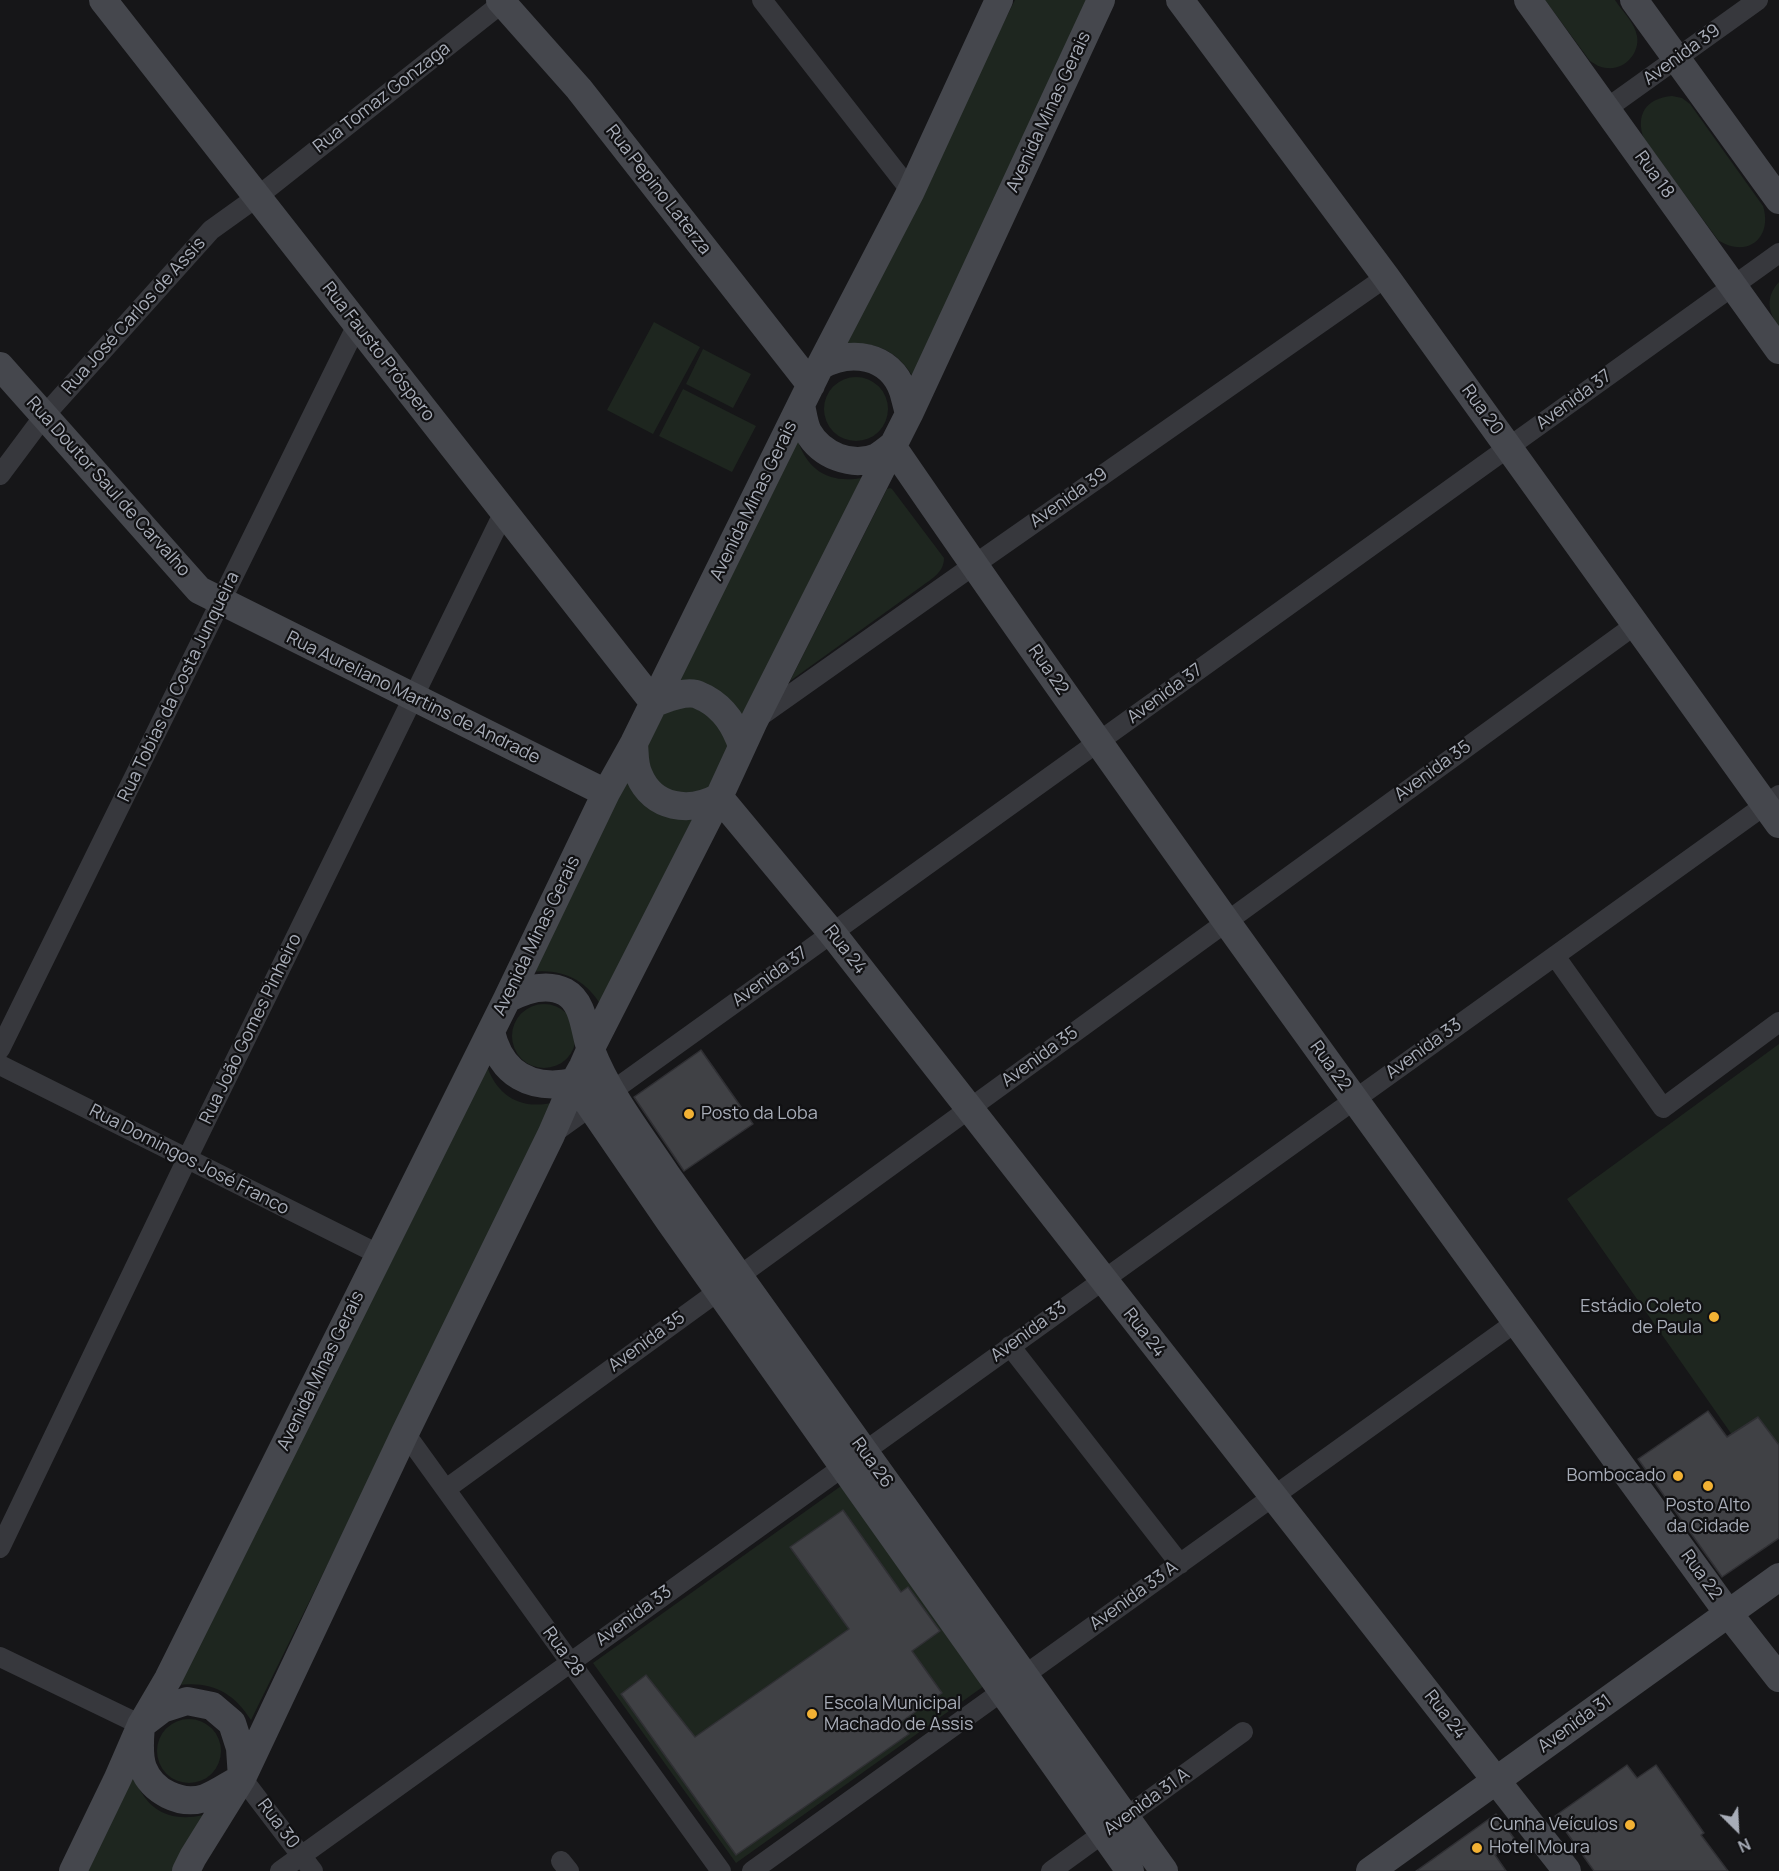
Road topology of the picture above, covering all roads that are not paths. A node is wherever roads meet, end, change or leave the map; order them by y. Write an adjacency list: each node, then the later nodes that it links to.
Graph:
1 (103, 0): 13 (street, Rua Fausto Próspero)
2 (762, 0): 12 (street)
3 (999, 0): 12 (street, Avenida Minas Gerais)
4 (1101, 0): 22 (street, Avenida Minas Gerais)
5 (1180, 0): 16 (street, Rua 20)
6 (1528, 0): 11 (street, Rua 18)
7 (1634, 0): 10 (street)
8 (1758, 0): 10 (street, Avenida 39)
9 (503, 1): 13 (street, Rua Tomaz Gonzaga); 21 (street, Rua Pepino Laterza)
10 (1677, 59): 11 (street, Avenida 39); 14 (street)
11 (1606, 109): 17 (street, Rua 18)
12 (910, 191): 21 (street, Avenida Minas Gerais)
13 (257, 197): 18 (street, Rua Fausto Próspero); 23 (street, Rua José Carlos de Assis)
14 (1779, 200)
15 (1779, 253): 17 (street, Avenida 37)
16 (1386, 277): 25 (street, Rua 20); 28 (street, Avenida 39)
17 (1733, 286): 19 (street, Rua 18); 25 (street, Avenida 37)
18 (357, 324): 27 (street, Rua Fausto Próspero); 29 (street, Rua Tobias da Costa Junqueira)
19 (1779, 350)
20 (5, 379): 23 (street, Rua Doutor Saul de Carvalho)
21 (811, 385): 22 (street); 24 (street); 32 (street, Avenida Minas Gerais)
22 (909, 414): 24 (street, Avenida Minas Gerais)
23 (44, 416): 26 (street, Rua José Carlos de Assis); 29 (street, Rua Doutor Saul de Carvalho)
24 (892, 446): 28 (street, Rua 22); 33 (street, Avenida Minas Gerais)
25 (1508, 447): 30 (street, Rua 20); 35 (street, Avenida 37)
26 (0, 475)
27 (504, 512): 31 (street, Rua João Gomes Pinheiro); 32 (street, Rua Fausto Próspero)
28 (974, 565): 33 (street, Avenida 39); 35 (street, Rua 22)
29 (220, 602): 31 (street, Rua Aureliano Martins de Andrade); 47 (street, Rua Tobias da Costa Junqueira)
30 (1635, 625): 39 (street, Rua 20); 40 (street, Avenida 35)
31 (413, 698): 37 (street, Rua Aureliano Martins de Andrade); 54 (street, Rua João Gomes Pinheiro)
32 (654, 703): 34 (street, Avenida Minas Gerais); 36 (street)
33 (754, 721): 36 (street, Avenida Minas Gerais)
34 (634, 742): 37 (street, Avenida Minas Gerais); 38 (street)
35 (1098, 742): 40 (street, Rua 22); 41 (street, Avenida 37)
36 (742, 747): 38 (street, Avenida Minas Gerais)
37 (606, 793): 43 (street, Avenida Minas Gerais)
38 (719, 798): 41 (street, Rua 24); 46 (street, Avenida Minas Gerais)
39 (1774, 808): 42 (street, Avenida 33)
40 (1227, 921): 50 (street, Rua 22); 52 (street, Avenida 35)
41 (832, 933): 51 (street, Avenida 37); 52 (street, Rua 24)
42 (1554, 956): 44 (street); 50 (street, Avenida 33)
43 (507, 999): 45 (street, Avenida Minas Gerais); 46 (street)
44 (1779, 1022)
45 (490, 1032): 49 (street); 55 (street, Avenida Minas Gerais)
46 (591, 1048): 49 (street, Avenida Minas Gerais); 51 (street, Rua 26)
47 (0, 1049)
48 (0, 1065): 54 (street, Rua Domingos José Franco)
49 (574, 1082): 51 (street, Rua 26); 53 (street, Avenida Minas Gerais)
50 (1354, 1099): 56 (street, Avenida 33); 58 (street, Rua 22)
51 (601, 1100): 53 (street, Avenida 37); 57 (street, Rua 26)
52 (969, 1109): 56 (street, Rua 24); 57 (street, Avenida 35)
53 (551, 1135): 60 (street, Avenida Minas Gerais)
54 (187, 1159): 55 (street, Rua Domingos José Franco); 64 (street, Rua João Gomes Pinheiro)
55 (378, 1254): 72 (street, Avenida Minas Gerais)
56 (1103, 1280): 59 (street, Avenida 33); 63 (street, Rua 24)
57 (728, 1283): 61 (street, Rua 26); 62 (street, Avenida 35)
58 (1516, 1322): 63 (street, Avenida 33 A); 67 (street, Rua 22)
59 (1010, 1346): 61 (street, Avenida 33); 65 (street)
60 (405, 1433): 62 (street, Rua 28); 74 (street, Avenida Minas Gerais)
61 (853, 1459): 69 (street, Avenida 33); 71 (street, Rua 26)
62 (446, 1489): 69 (street, Rua 28)
63 (1273, 1497): 65 (street, Avenida 33 A); 75 (street, Rua 24)
64 (0, 1548)
65 (1180, 1564): 71 (street, Avenida 33 A)
66 (1779, 1577): 67 (street, Avenida 31)
67 (1728, 1613): 70 (street, Rua 22); 75 (street, Avenida 31)
68 (0, 1657): 72 (street)
69 (570, 1662): 77 (street, Avenida 33); 81 (street, Rua 28)
70 (1779, 1678)
71 (1013, 1683): 76 (street, Rua 26); 82 (street, Avenida 33 A)
72 (141, 1725): 74 (street); 74 (street); 78 (street, Avenida Minas Gerais)
73 (1243, 1732): 76 (street, Avenida 31 A)
74 (242, 1778): 77 (street, Rua 30); 79 (street, Avenida Minas Gerais)
75 (1496, 1780): 86 (street, Avenida 31); 87 (street, Rua 24)
76 (1114, 1825): 83 (street, Avenida 31 A); 84 (street, Rua 26); 85 (street, Rua 26)
77 (307, 1863): 80 (street, Avenida 33)
78 (73, 1871)
79 (186, 1871)
80 (280, 1871)
81 (721, 1871)
82 (753, 1871)
83 (1051, 1871)
84 (1130, 1871)
85 (1164, 1871)
86 (1370, 1871)
87 (1567, 1871)

